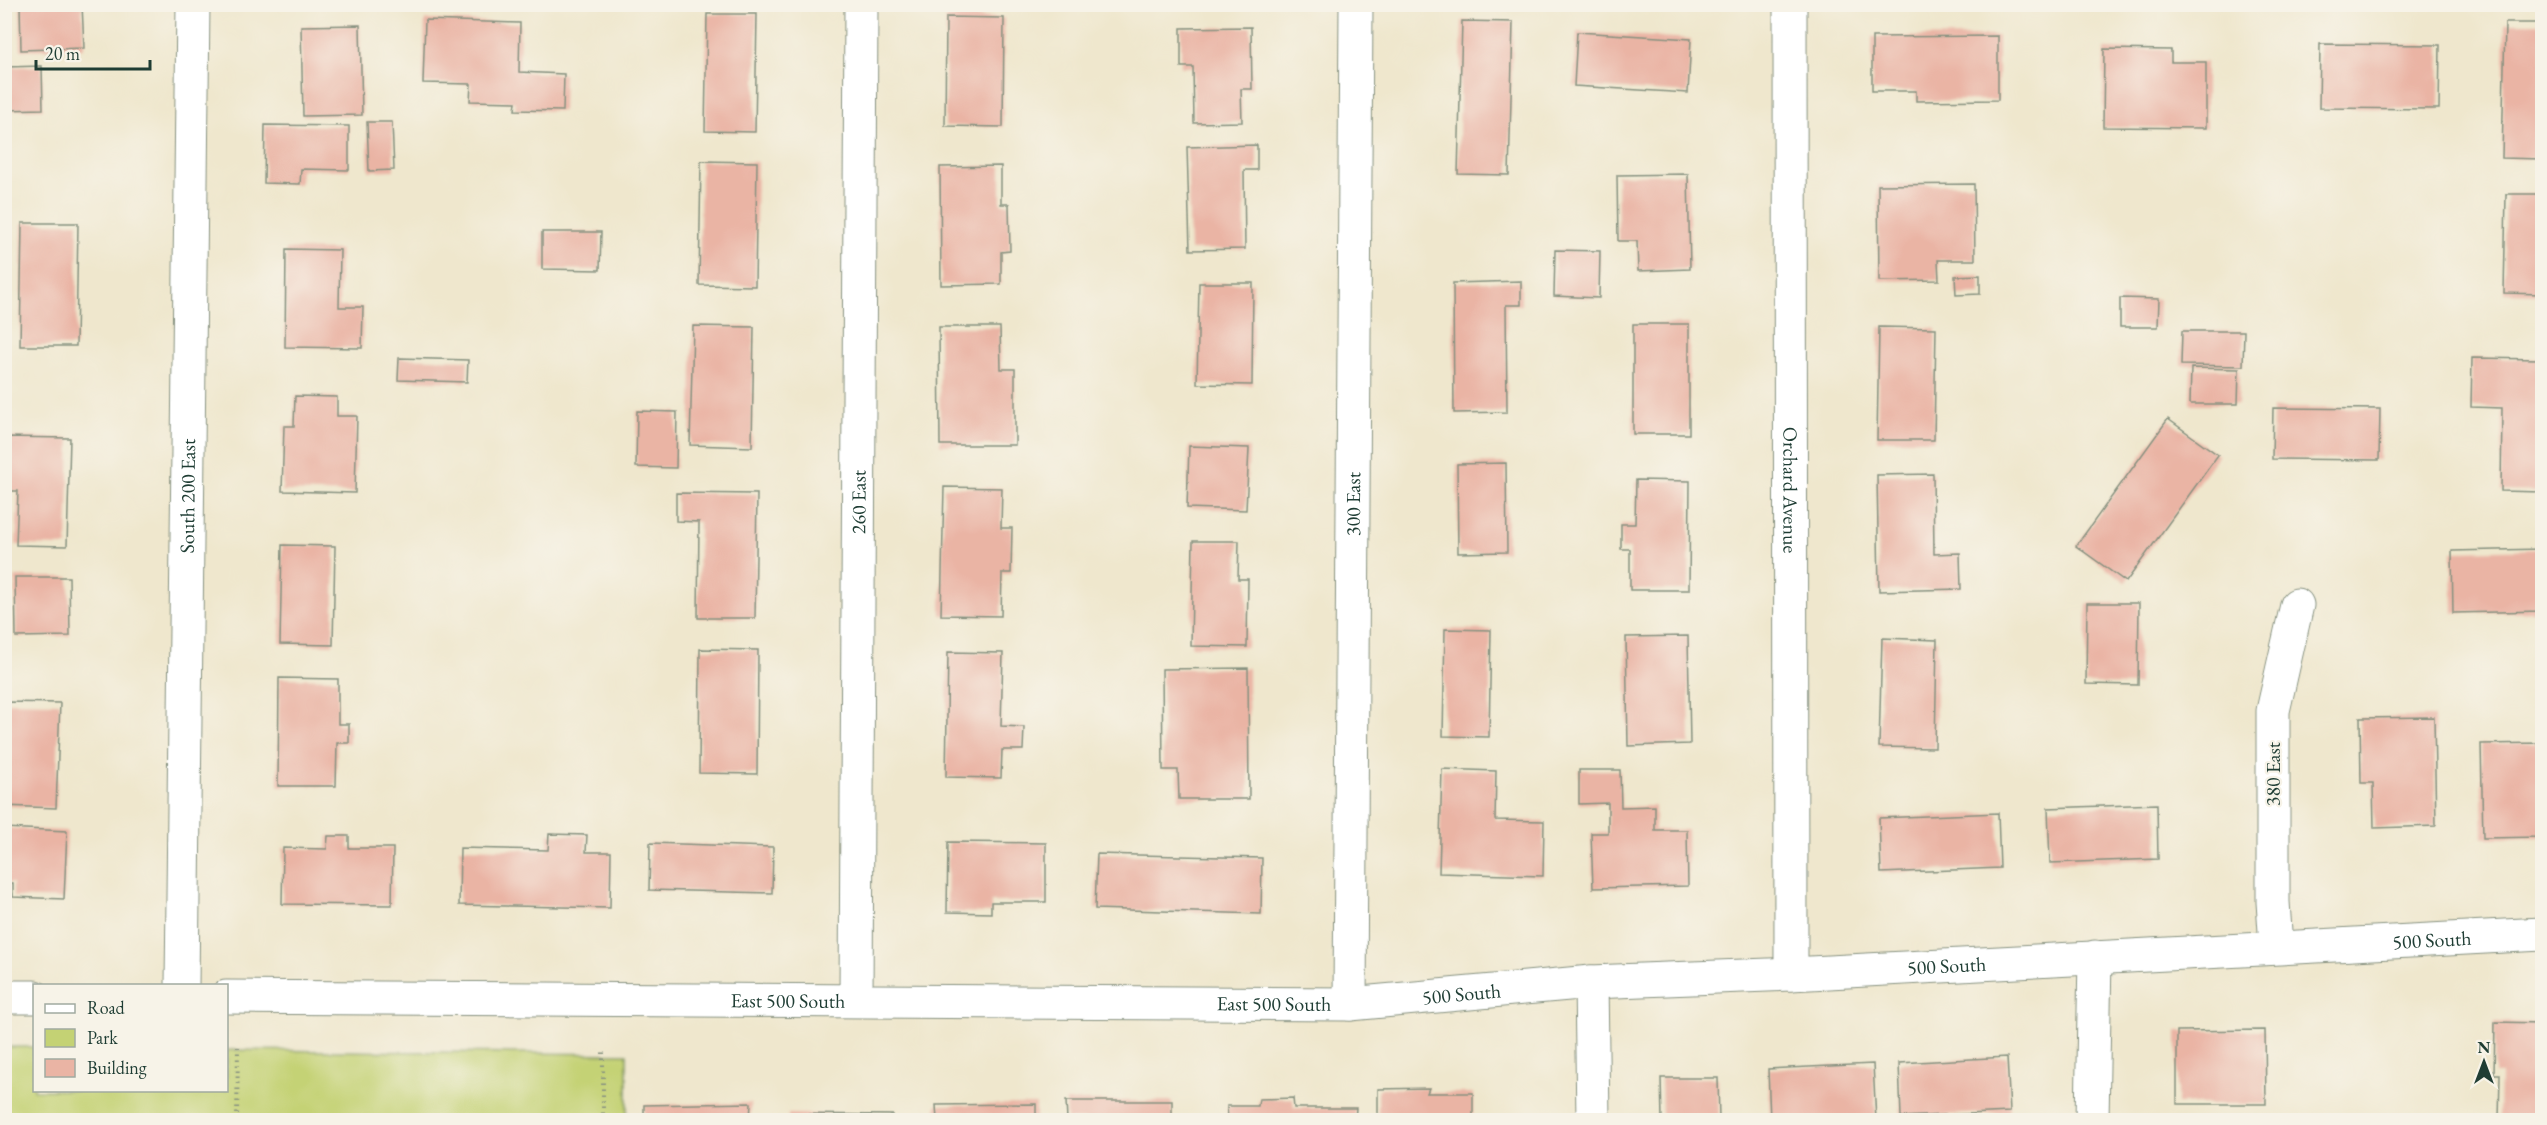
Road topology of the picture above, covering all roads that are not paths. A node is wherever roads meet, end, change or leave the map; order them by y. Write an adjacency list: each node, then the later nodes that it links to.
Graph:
1 (193, 4): 11 (street, South 200 East)
2 (861, 4): 15 (street, 260 East)
3 (1356, 4): 16 (street, 300 East)
4 (1790, 4): 9 (street, Orchard Avenue)
5 (2296, 605): 7 (street, 380 East)
6 (2542, 934): 7 (street, 500 South)
7 (2276, 946): 8 (street, 500 South)
8 (2095, 957): 9 (street, 500 South); 18 (street)
9 (1791, 974): 10 (street, 500 South)
10 (1591, 982): 16 (street, 500 South); 17 (street)
11 (182, 984)
12 (4, 997): 13 (street)
13 (33, 997)
14 (228, 997): 15 (street, East 500 South)
15 (856, 1000): 16 (street, East 500 South)
16 (1350, 1004)
17 (1593, 1120)
18 (2092, 1120)

